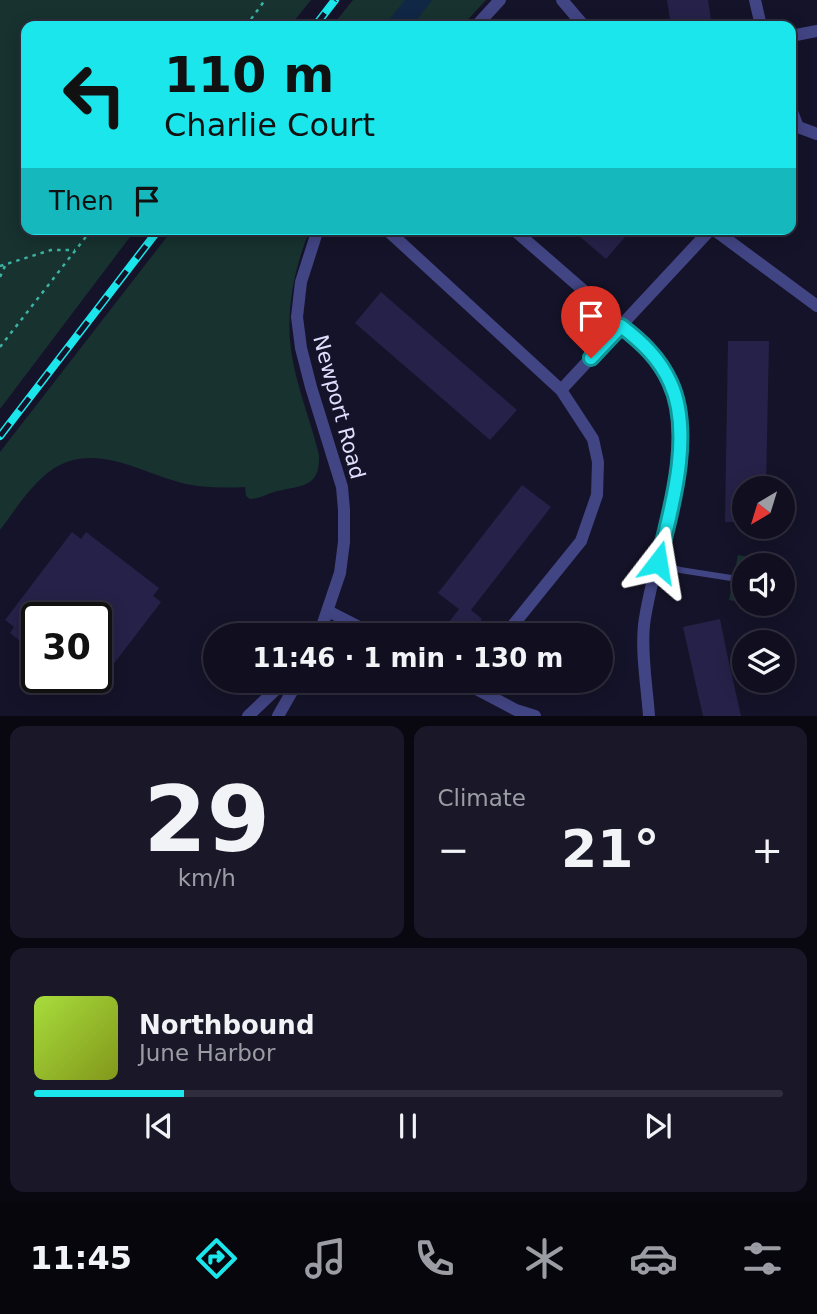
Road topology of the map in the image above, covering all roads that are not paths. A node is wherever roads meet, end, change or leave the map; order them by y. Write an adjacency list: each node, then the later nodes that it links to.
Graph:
1 (500, 0): 4 (street)
2 (562, 0): 5 (street)
3 (755, 0): 6 (street)
4 (481, 21)
5 (580, 21)
6 (760, 21)
7 (817, 31): 8 (street)
8 (796, 35)
9 (796, 131): 10 (street)
10 (817, 134)
11 (316, 235): 21 (street, Newport Road)
12 (392, 235): 18 (street)
13 (520, 235): 17 (street)
14 (706, 235): 17 (street)
15 (720, 235): 16 (street)
16 (817, 306)
17 (621, 326): 18 (street); 19 (street)
18 (561, 390): 24 (street)
19 (658, 562): 20 (lane); 31 (street)
20 (732, 578)
21 (328, 611): 22 (street, Newport Road); 23 (street)
22 (324, 623)
23 (352, 623)
24 (515, 623)
25 (272, 693): 28 (street)
26 (291, 693): 29 (street)
27 (486, 693): 30 (street)
28 (248, 716)
29 (278, 716)
30 (534, 716)
31 (649, 716)

